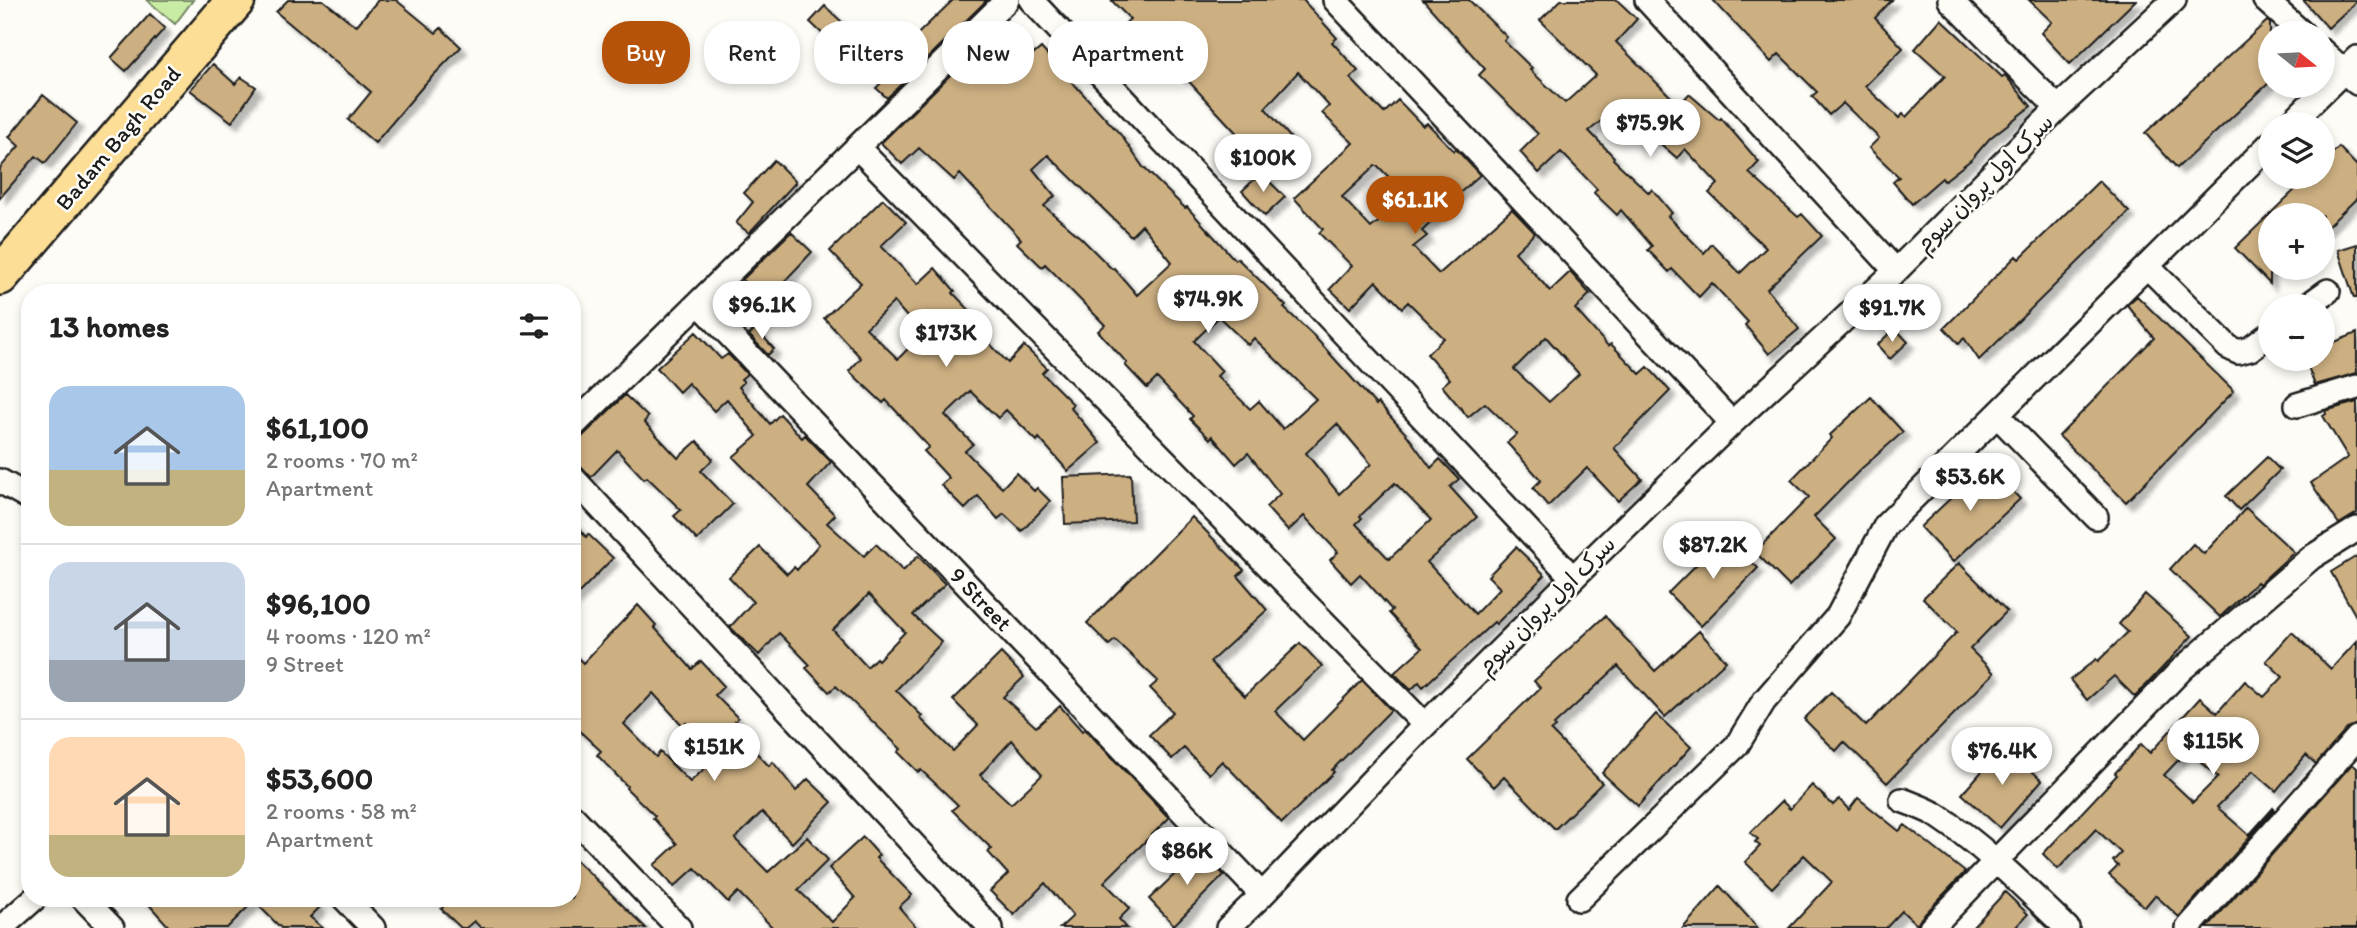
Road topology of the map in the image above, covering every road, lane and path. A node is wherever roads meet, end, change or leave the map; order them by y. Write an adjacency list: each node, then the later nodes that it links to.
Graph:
1 (236, 0): 18 (main road, Badam Bagh Road)
2 (1007, 0): 14 (street)
3 (1031, 0): 33 (street)
4 (1335, 0): 27 (street)
5 (1647, 0): 17 (street)
6 (1950, 0): 12 (street)
7 (2174, 0): 12 (street, سرک اول پروان سوم)
8 (2264, 0): 9 (street)
9 (2288, 21)
10 (2335, 59): 11 (street)
11 (2353, 70): 13 (street)
12 (2058, 108): 17 (street, سرک اول پروان سوم)
13 (2304, 112)
14 (858, 148): 21 (street); 34 (street)
15 (2258, 156): 16 (street)
16 (2147, 266): 22 (street); 25 (street)
17 (1896, 271): 27 (street, سرک اول پروان سوم)
18 (0, 276)
19 (2328, 290): 20 (street)
20 (2323, 294)
21 (699, 303): 26 (street); 39 (street, 9 Street)
22 (2258, 343)
23 (2357, 387): 24 (street)
24 (2297, 405)
25 (1997, 415): 31 (street); 40 (street)
26 (581, 418)
27 (1732, 423): 33 (street, سرک اول پروان سوم)
28 (0, 481): 30 (street)
29 (581, 487): 48 (street)
30 (21, 493)
31 (2096, 517)
32 (2357, 529): 38 (street)
33 (1573, 578): 34 (street, سرک اول پروان سوم)
34 (1425, 725): 39 (street, سرک اول پروان سوم)
35 (2357, 738): 52 (street)
36 (1902, 800): 38 (street)
37 (581, 825): 47 (street)
38 (1995, 860): 50 (street); 51 (street)
39 (1262, 895): 49 (street, سرک اول پروان سوم)
40 (1579, 899)
41 (25, 907): 44 (street)
42 (92, 907): 45 (street)
43 (353, 907): 46 (street)
44 (1, 928)
45 (112, 928)
46 (373, 928)
47 (679, 928)
48 (991, 928)
49 (1228, 928)
50 (1931, 928)
51 (2067, 928)
52 (2188, 928)

